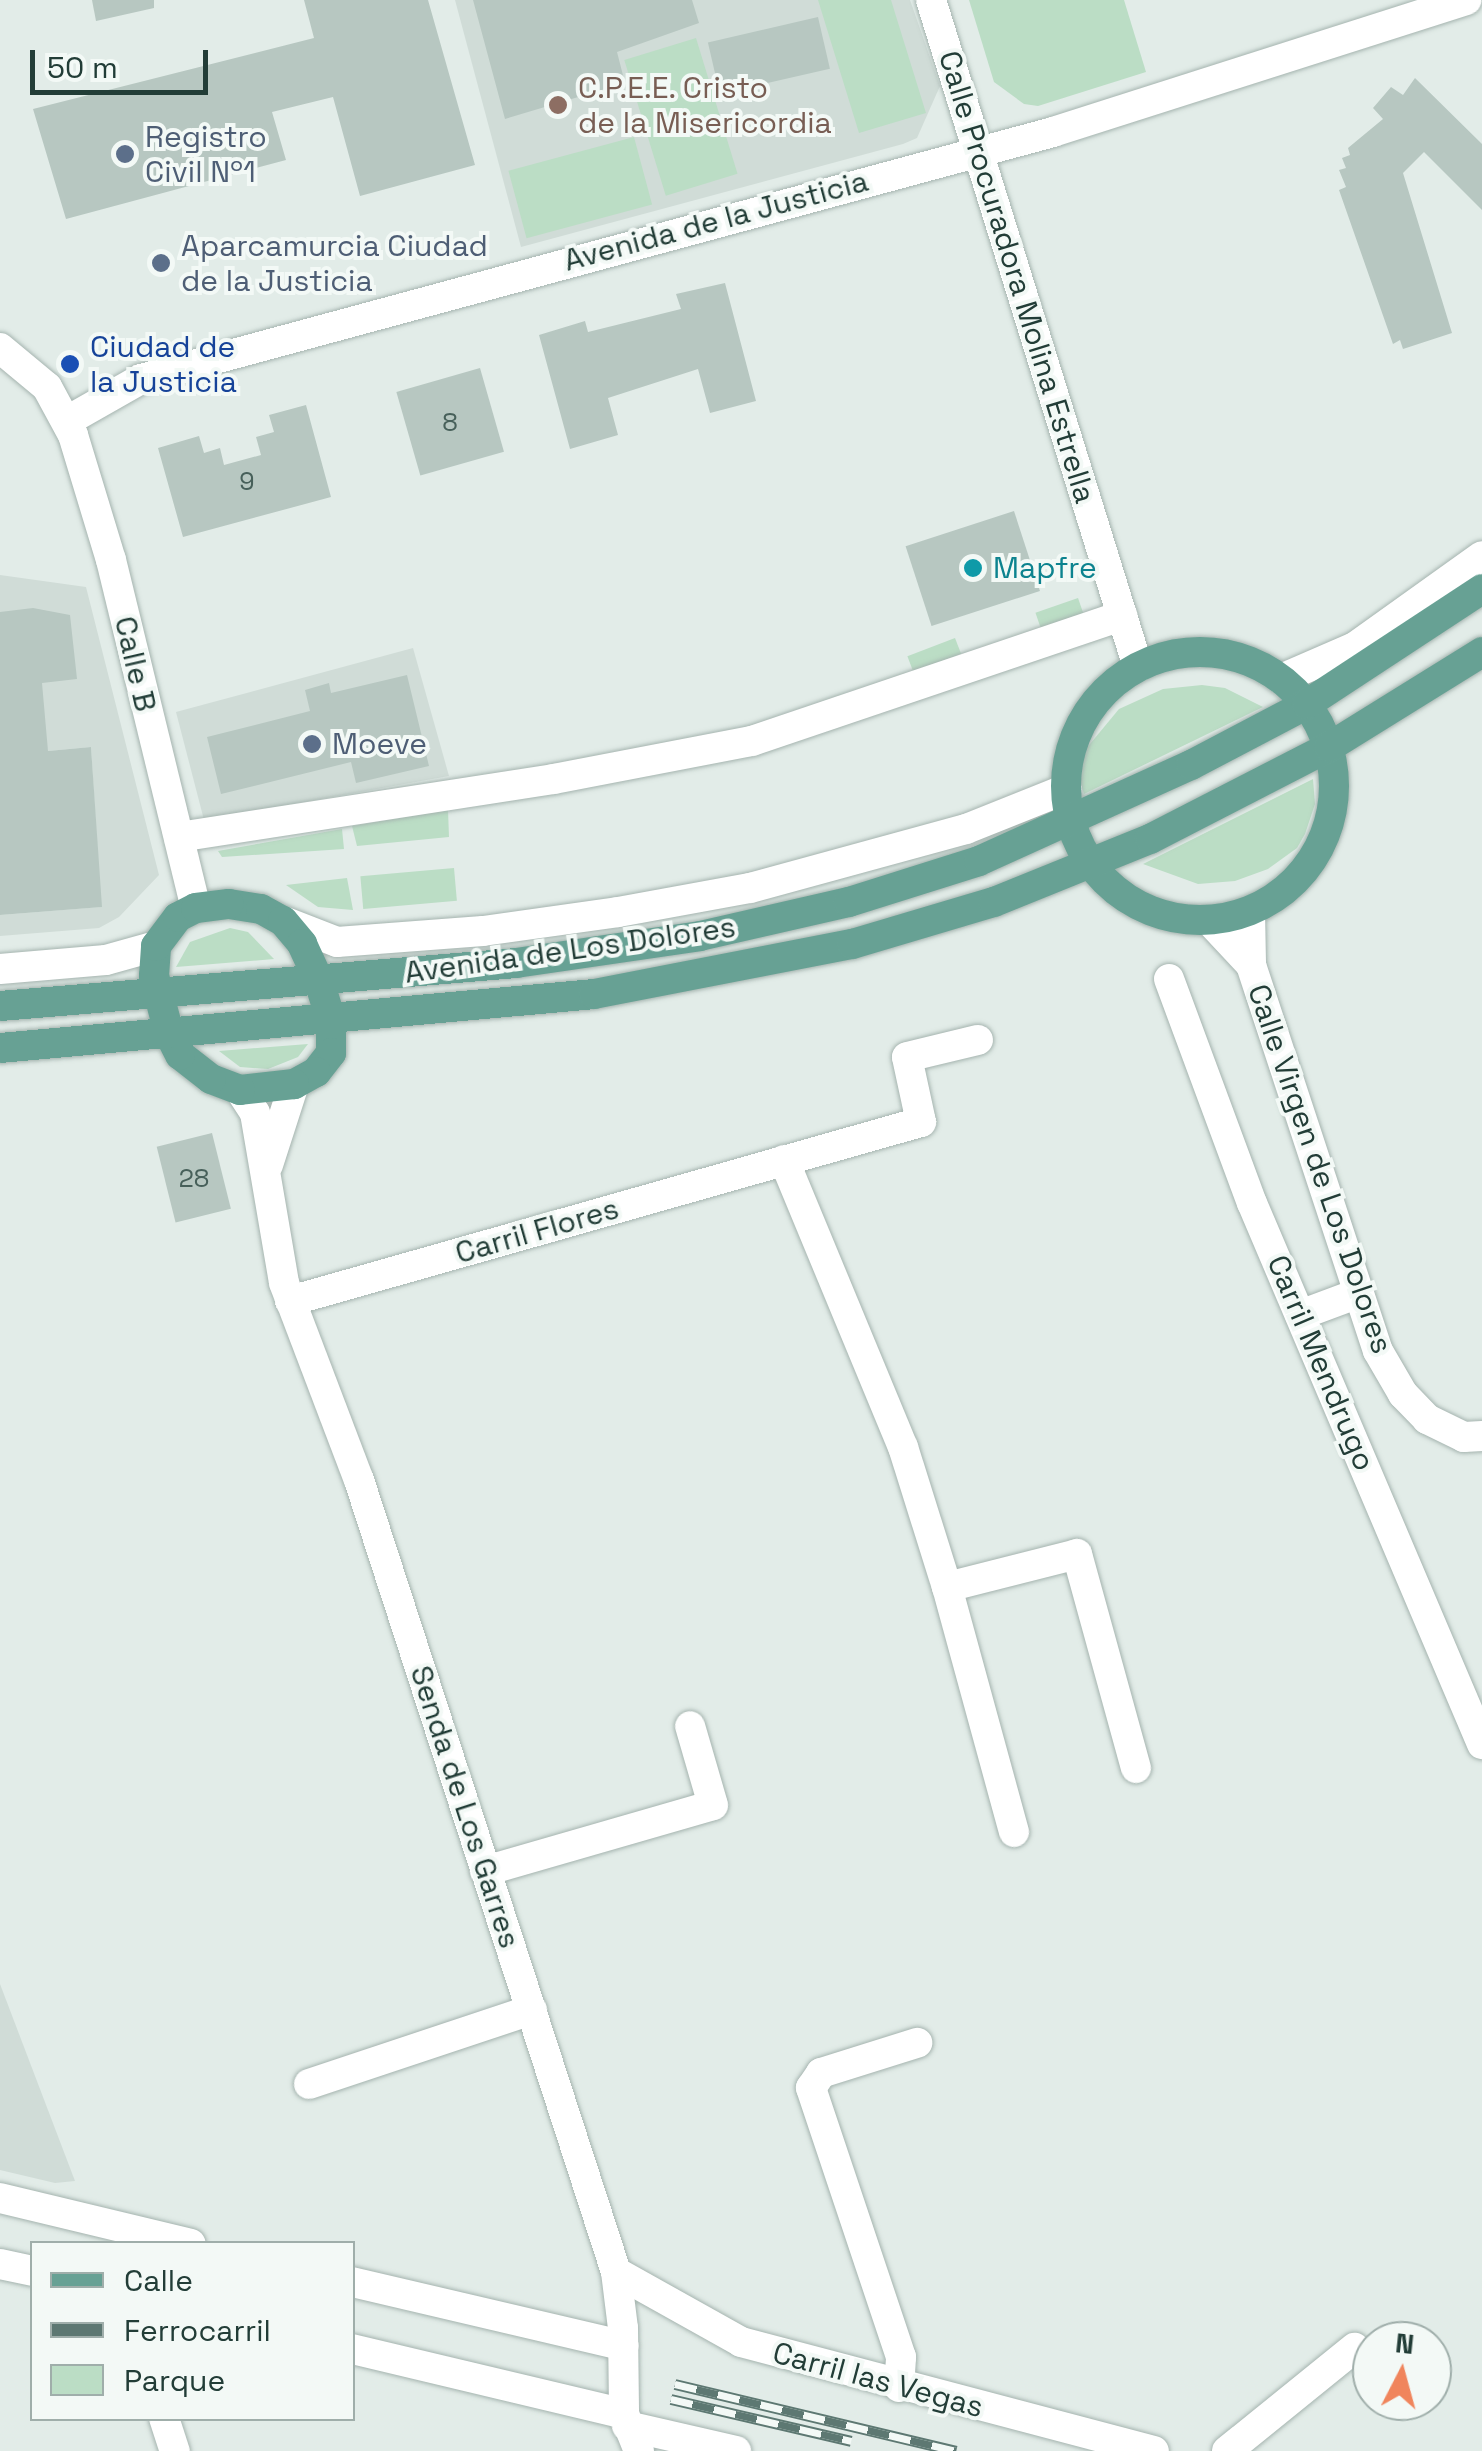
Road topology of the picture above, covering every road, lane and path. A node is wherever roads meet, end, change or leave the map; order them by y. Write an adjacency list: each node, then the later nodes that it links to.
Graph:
1 (932, 0): 3 (street, Calle Procuradora Molina Estrella)
2 (1466, 0): 3 (street, Avenida de la Justicia)
3 (978, 152): 5 (street, Avenida de la Justicia); 8 (street, Calle Procuradora Molina Estrella)
4 (0, 348): 5 (street)
5 (67, 421): 16 (street, Calle B)
6 (1482, 556): 11 (street)
7 (1482, 588): 12 (main road, Avenida de Los Dolores)
8 (1122, 616): 10 (street, Calle Procuradora Molina Estrella); 16 (street)
9 (1482, 652): 13 (main road, Avenida de Los Dolores)
10 (1138, 668): 11 (main road); 14 (main road)
11 (1281, 679): 12 (main road)
12 (1307, 704): 13 (main road); 15 (main road, Avenida de Los Dolores)
13 (1329, 748): 17 (main road, Avenida de Los Dolores); 19 (main road)
14 (1066, 788): 15 (main road); 21 (street)
15 (1071, 823): 17 (main road); 26 (main road, Avenida de Los Dolores)
16 (179, 838): 18 (street, Calle B)
17 (1090, 863): 20 (main road); 29 (main road, Avenida de Los Dolores)
18 (196, 908): 21 (main road); 22 (main road)
19 (1250, 911): 20 (main road); 23 (street, Calle Virgen de Los Dolores)
20 (1209, 920): 23 (street, Calle Virgen de Los Dolores)
21 (283, 922): 26 (main road)
22 (156, 946): 24 (street); 27 (main road)
23 (1250, 965): 37 (street, Calle Virgen de Los Dolores)
24 (0, 969)
25 (1169, 979): 39 (street, Carril Mendrugo)
26 (319, 980): 27 (main road, Avenida de Los Dolores); 29 (main road)
27 (157, 994): 28 (main road, Avenida de Los Dolores); 30 (main road)
28 (0, 1006)
29 (331, 1020): 30 (main road, Avenida de Los Dolores); 33 (main road)
30 (169, 1033): 32 (main road, Avenida de Los Dolores); 34 (main road)
31 (978, 1040): 35 (street, Carril Flores)
32 (0, 1048)
33 (294, 1084): 34 (main road); 36 (street)
34 (240, 1090): 36 (street, Senda de Los Garres)
35 (784, 1160): 38 (street, Carril Flores); 41 (street)
36 (267, 1168): 38 (street, Senda de Los Garres)
37 (1358, 1293): 39 (street); 40 (street, Calle Virgen de Los Dolores)
38 (290, 1301): 46 (street, Senda de Los Garres)
39 (1300, 1315): 43 (street, Carril Mendrugo)
40 (1482, 1436)
41 (947, 1588): 44 (street); 45 (street)
42 (690, 1726): 46 (street)
43 (1482, 1744)
44 (1136, 1768)
45 (1014, 1832)
46 (485, 1871): 47 (street, Senda de Los Garres)
47 (532, 2010): 49 (street); 54 (street, Senda de Los Garres)
48 (917, 2043): 59 (street)
49 (309, 2084)
50 (0, 2198): 51 (street)
51 (179, 2241)
52 (0, 2264): 53 (street)
53 (30, 2272)
54 (616, 2272): 56 (street, Senda de Los Garres); 59 (street, Carril las Vegas)
55 (355, 2283): 56 (street)
56 (624, 2346): 61 (street, Senda de Los Garres)
57 (355, 2349): 61 (street)
58 (1352, 2350): 65 (street)
59 (900, 2387): 64 (street, Carril las Vegas)
60 (165, 2421): 62 (street)
61 (630, 2430): 63 (street)
62 (176, 2451)
63 (736, 2451)
64 (1154, 2451)
65 (1227, 2451)

